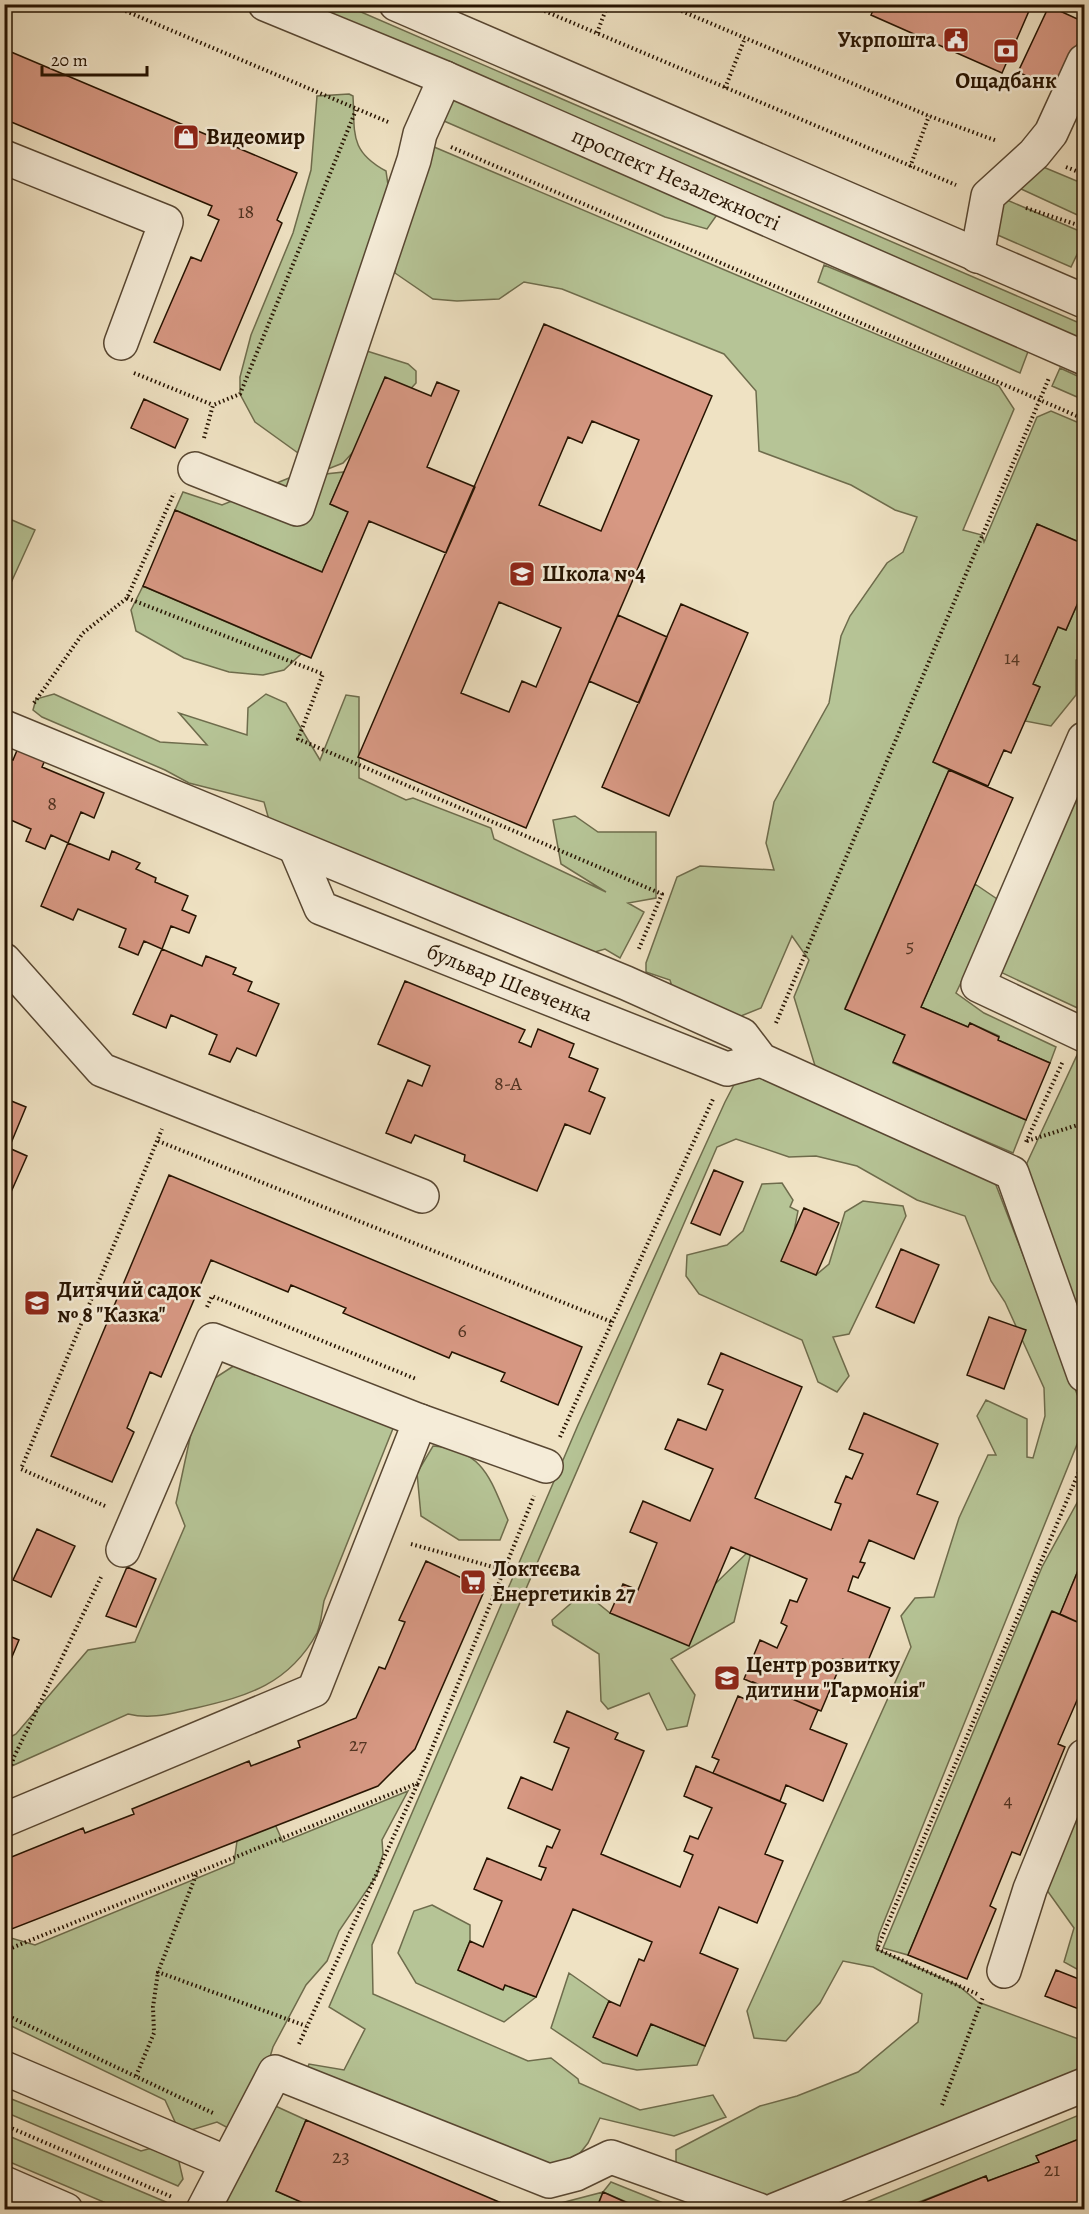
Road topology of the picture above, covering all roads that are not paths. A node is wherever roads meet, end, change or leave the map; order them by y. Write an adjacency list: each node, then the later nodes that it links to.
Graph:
1 (265, 4): 4 (street, проспект Незалежності)
2 (396, 4): 6 (street)
3 (1084, 61): 6 (street)
4 (445, 78): 9 (street, проспект Незалежності); 10 (street)
5 (4, 157): 8 (street)
6 (977, 256): 7 (street)
7 (1084, 301)
8 (121, 343)
9 (1084, 358)
10 (195, 469)
11 (12, 730): 13 (street, бульвар Шевченка)
12 (1084, 739): 15 (street)
13 (296, 849): 16 (street, бульвар Шевченка); 16 (street, бульвар Шевченка)
14 (4, 960): 17 (street)
15 (1080, 1033)
16 (761, 1060): 18 (street, бульвар Шевченка)
17 (422, 1196)
18 (1084, 1375)
19 (420, 1422): 20 (street); 21 (street); 23 (street)
20 (553, 1452)
21 (114, 1559)
22 (1084, 1756): 24 (street)
23 (4, 1820)
24 (1005, 1971)
25 (4, 2068): 27 (street)
26 (1084, 2085): 32 (street)
27 (227, 2163): 29 (street); 31 (street)
28 (4, 2183): 30 (street)
29 (191, 2205)
30 (66, 2210)
31 (759, 2210)
32 (775, 2210)

